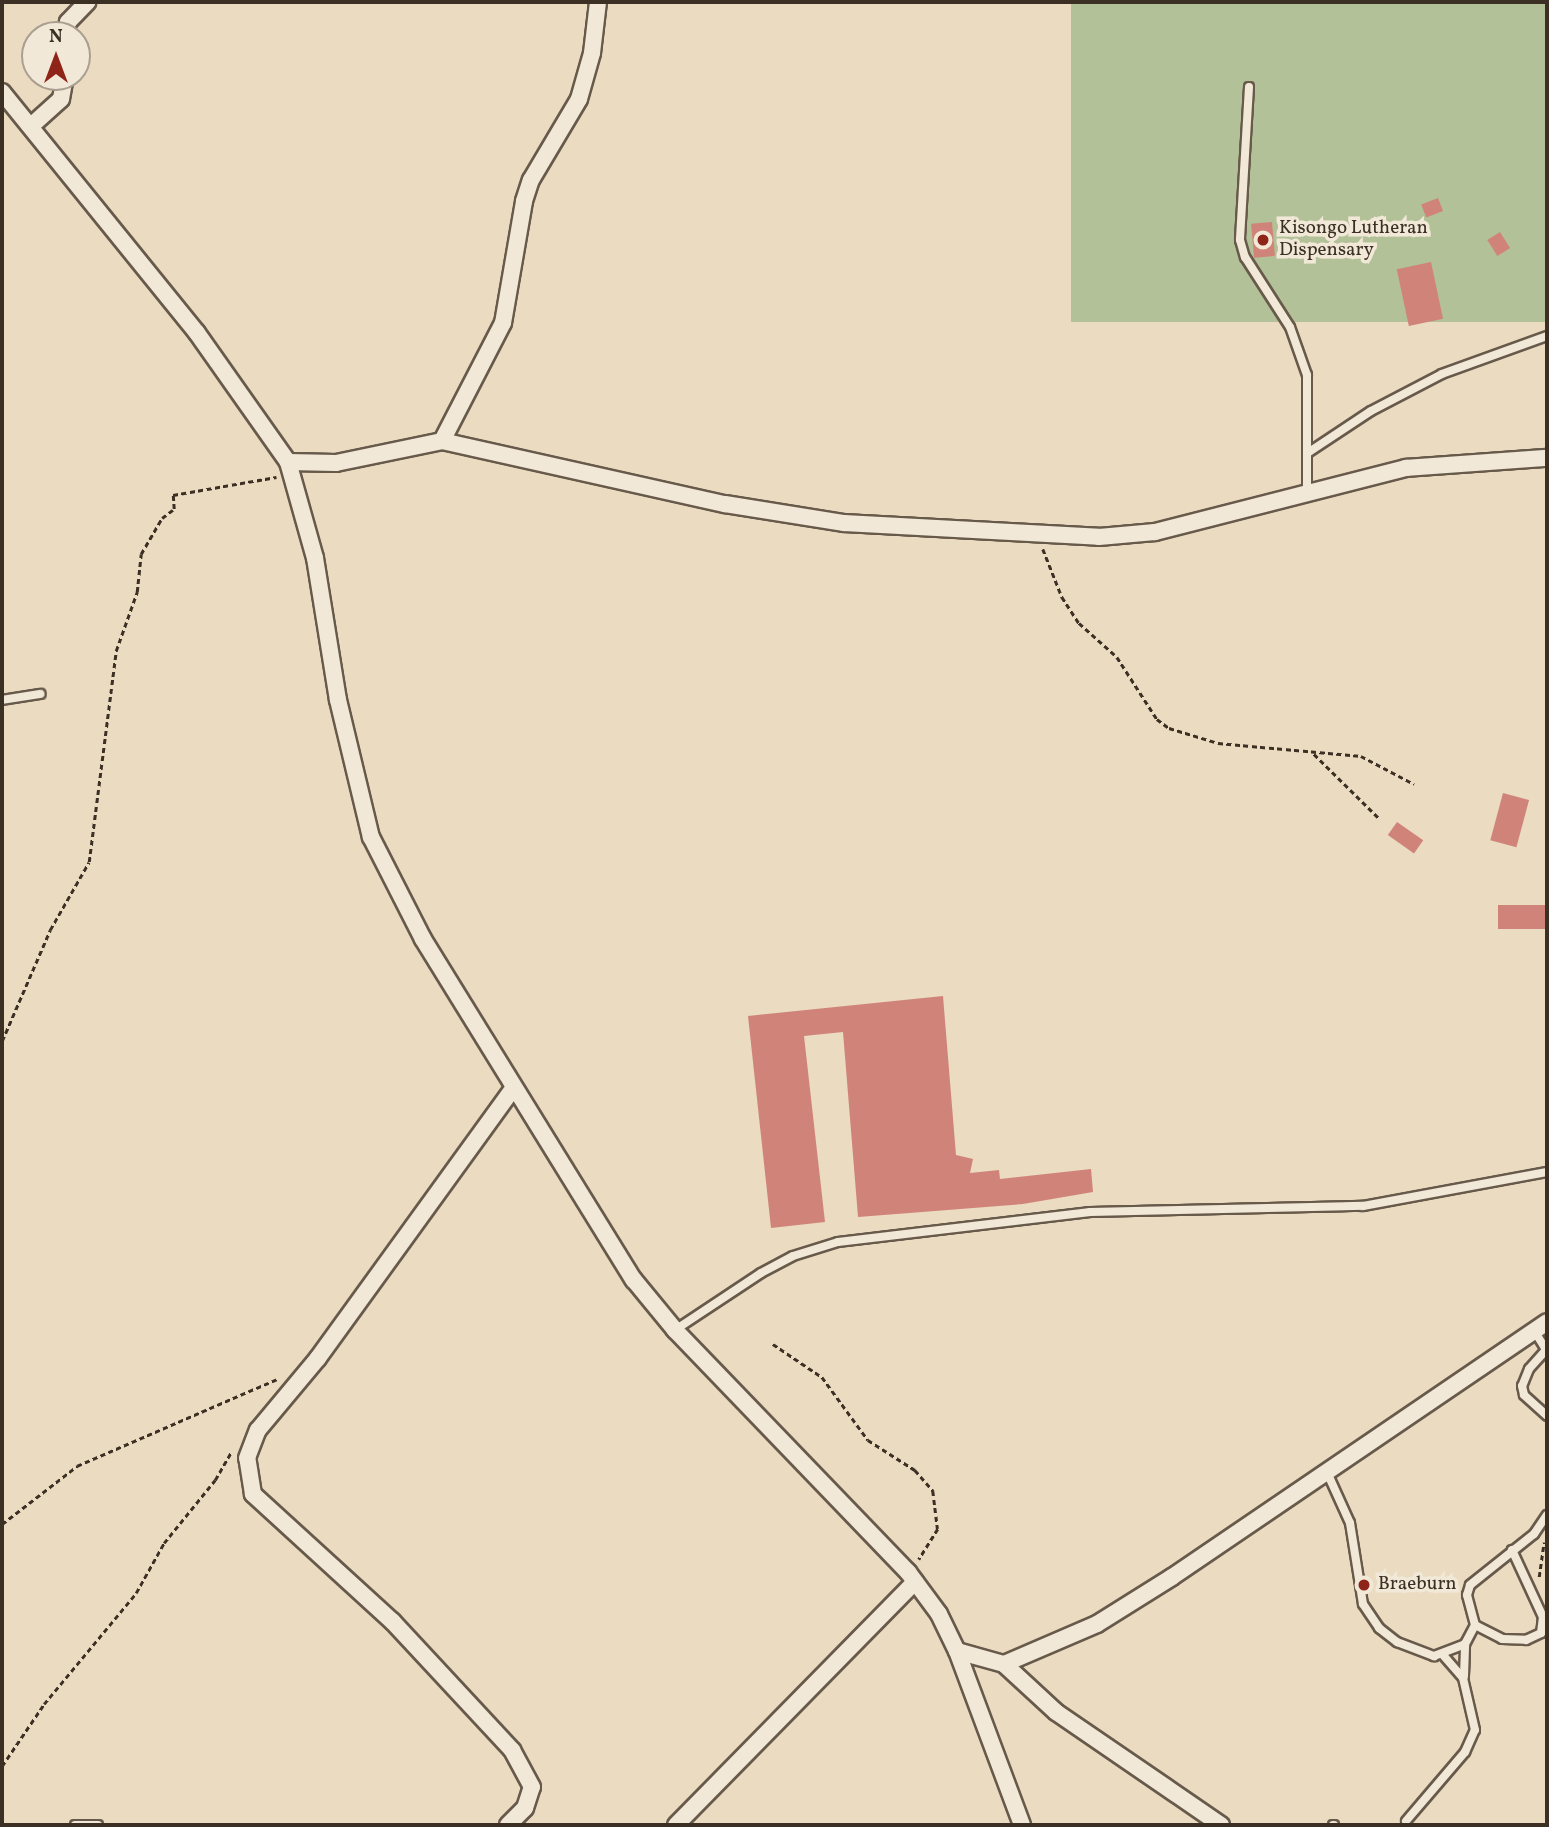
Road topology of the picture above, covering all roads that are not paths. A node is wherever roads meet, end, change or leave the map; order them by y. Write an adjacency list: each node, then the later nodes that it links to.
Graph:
1 (87, 2): 3 (street)
2 (598, 2): 9 (street)
3 (69, 21)
4 (1249, 87): 10 (lane)
5 (62, 91): 7 (street)
6 (2, 92): 7 (street)
7 (31, 126): 12 (street)
8 (1547, 336): 10 (lane)
9 (442, 441): 12 (street); 13 (street)
10 (1309, 452): 13 (lane)
11 (1547, 458): 13 (street)
12 (291, 468): 16 (street)
13 (1307, 491)
14 (41, 694): 15 (lane)
15 (2, 700)
16 (513, 1089): 19 (street); 36 (street)
17 (1547, 1172): 19 (lane)
18 (1541, 1327): 20 (lane); 22 (street)
19 (675, 1330): 25 (street)
20 (1547, 1351): 21 (lane)
21 (1547, 1416)
22 (1326, 1470): 30 (lane); 31 (street)
23 (1547, 1516): 24 (lane)
24 (1512, 1550): 26 (lane); 27 (lane)
25 (911, 1577): 29 (street); 37 (street)
26 (1475, 1625): 27 (lane); 28 (lane)
27 (1544, 1635)
28 (1465, 1644): 30 (lane); 32 (lane)
29 (957, 1651): 31 (street); 38 (street)
30 (1443, 1655): 32 (lane)
31 (1004, 1664): 39 (street)
32 (1464, 1678): 33 (lane)
33 (1406, 1821)
34 (75, 1825): 35 (lane)
35 (97, 1825)
36 (508, 1825)
37 (676, 1825)
38 (1022, 1825)
39 (1221, 1825)

